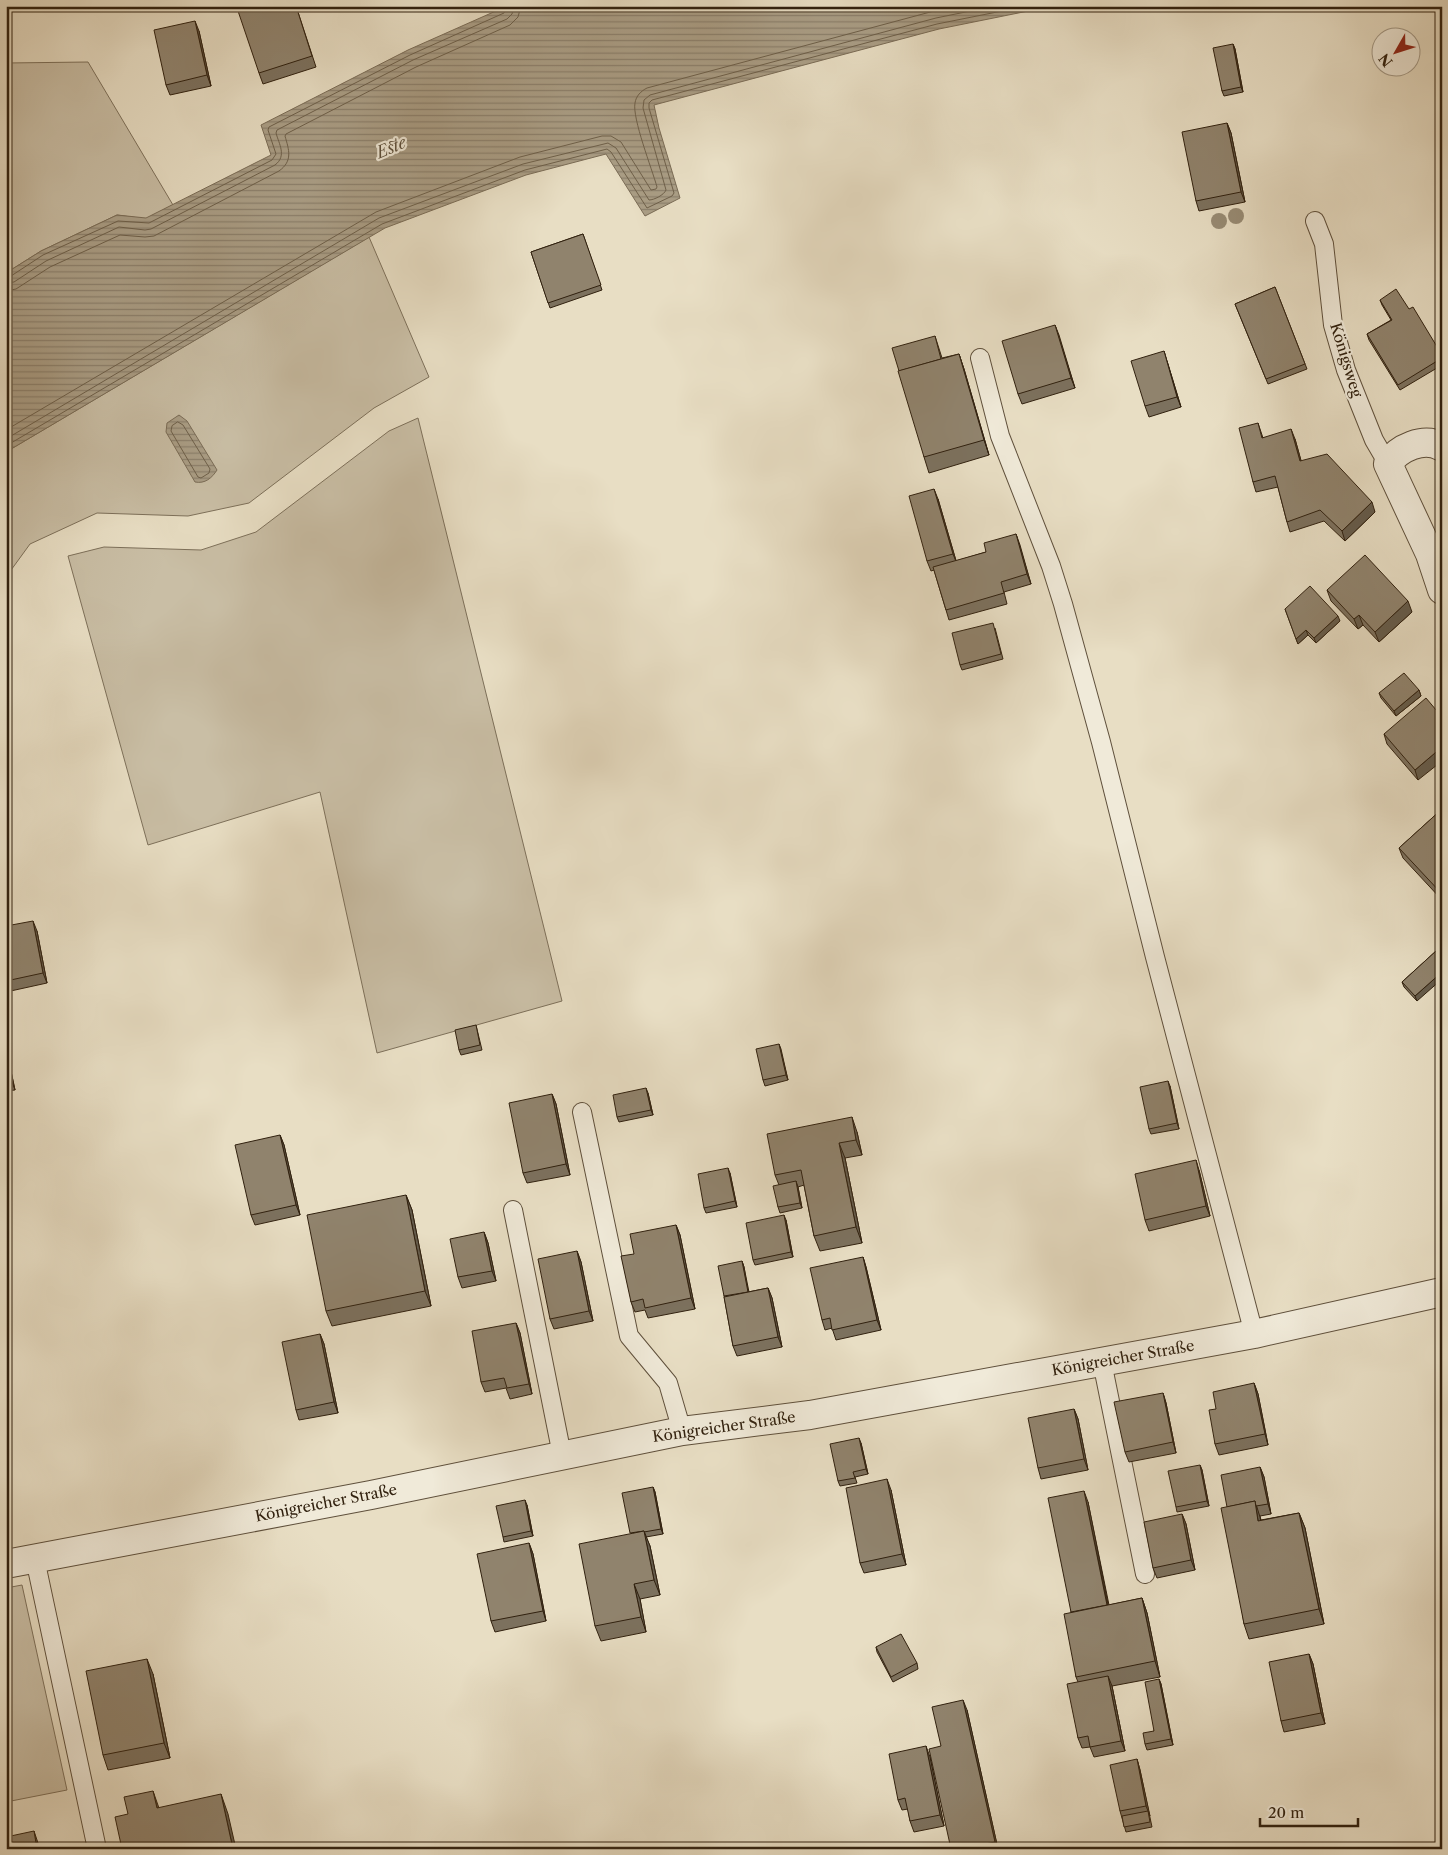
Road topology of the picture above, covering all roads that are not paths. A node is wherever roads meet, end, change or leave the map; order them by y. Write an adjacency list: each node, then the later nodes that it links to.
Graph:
1 (1314, 221): 4 (lane, Königsweg)
2 (980, 358): 10 (lane)
3 (1442, 447): 4 (street)
4 (1388, 464): 5 (street, Königsweg)
5 (1436, 543): 6 (street, Königsweg)
6 (1442, 590)
7 (582, 1112): 12 (lane)
8 (513, 1210): 13 (lane)
9 (1442, 1292): 10 (street, Königreicher Straße)
10 (1254, 1334): 11 (street, Königreicher Straße)
11 (1102, 1362): 12 (street, Königreicher Straße); 16 (lane)
12 (682, 1430): 13 (street, Königreicher Straße)
13 (562, 1455): 14 (street, Königreicher Straße)
14 (35, 1559): 15 (street, Königreicher Straße); 17 (lane)
15 (6, 1564)
16 (1145, 1574)
17 (96, 1849)

